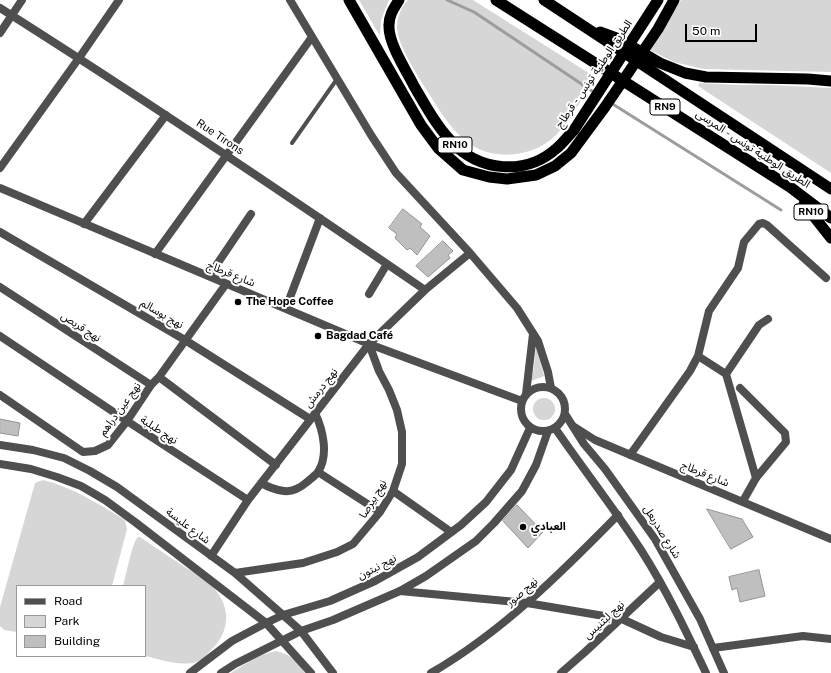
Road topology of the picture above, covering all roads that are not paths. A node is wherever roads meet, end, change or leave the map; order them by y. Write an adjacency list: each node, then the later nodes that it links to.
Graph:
1 (22, 0): 11 (street)
2 (119, 0): 15 (street)
3 (290, 0): 14 (street)
4 (348, 0): 9 (highway)
5 (399, 0): 8 (highway, الطريق الوطنية تونس - قرطاج / RN10)
6 (496, 0): 22 (highway, الطريق الوطنية تونس - المرسى / RN9)
7 (544, 0): 12 (highway, الطريق الوطنية تونس - المرسى / RN9)
8 (658, 0)
9 (674, 0)
10 (0, 8): 11 (street, Rue Tirons)
11 (12, 16): 13 (street); 15 (street, Rue Tirons)
12 (584, 27): 17 (highway); 24 (highway, الطريق الوطنية تونس - المرسى / RN9)
13 (0, 33)
14 (312, 37): 16 (street); 20 (street)
15 (79, 58): 18 (street, Rue Tirons); 21 (street)
16 (337, 78): 19 (lane); 31 (street)
17 (831, 81)
18 (166, 115): 20 (street, Rue Tirons); 28 (street)
19 (292, 143)
20 (227, 155): 26 (street, Rue Tirons); 32 (street)
21 (0, 168)
22 (790, 187): 27 (highway, الطريق الوطنية تونس - المرسى / RN9); 30 (highway, RN10)
23 (0, 188): 28 (street, شارع قرطاج)
24 (831, 189)
25 (251, 214): 34 (street)
26 (320, 218): 33 (street, Rue Tirons); 40 (street)
27 (831, 218)
28 (84, 224): 32 (street, شارع قرطاج)
29 (0, 232): 44 (street, نهج بوسالم)
30 (831, 238)
31 (470, 253): 38 (street, نهج درمش); 42 (street)
32 (155, 254): 34 (street, شارع قرطاج)
33 (387, 264): 38 (street, Rue Tirons); 39 (street)
34 (208, 276): 36 (street, شارع قرطاج)
35 (826, 278): 46 (street)
36 (226, 284): 40 (street, شارع قرطاج); 44 (street, نهج عين دراهم)
37 (0, 287): 49 (street, نهج قربص)
38 (425, 290): 45 (street, نهج درمش)
39 (369, 294)
40 (286, 308): 45 (street, شارع قرطاج)
41 (768, 319): 47 (street)
42 (533, 334): 50 (street); 52 (street)
43 (0, 336): 57 (street, نهج طبلبة)
44 (185, 340): 48 (street, نهج عين دراهم); 56 (street, نهج بوسالم)
45 (369, 344): 54 (street, شارع قرطاج); 56 (street, نهج درمش); 68 (street, نهج بيرصا)
46 (698, 356): 47 (street); 62 (street)
47 (726, 374): 66 (street)
48 (158, 377): 49 (street, نهج عين دراهم); 64 (street)
49 (151, 385): 57 (street, نهج عين دراهم)
50 (551, 388): 52 (street); 55 (street)
51 (740, 388): 66 (street)
52 (526, 394): 54 (street)
53 (0, 395): 57 (street, نهج عين دراهم)
54 (522, 402): 59 (street)
55 (565, 414): 58 (street, شارع صدربعل); 60 (street)
56 (313, 416): 64 (street, نهج درمش); 65 (street)
57 (126, 421): 69 (street, نهج طبلبة)
58 (573, 426): 62 (street, شارع قرطاج); 87 (street, شارع صدربعل)
59 (530, 428): 60 (street); 73 (street, نهج نبتون)
60 (552, 430): 72 (street); 78 (street)
61 (0, 445): 75 (street, شارع عليسة)
62 (630, 455): 70 (street, شارع قرطاج)
63 (0, 464): 82 (street)
64 (276, 465): 67 (street, نهج درمش)
65 (318, 472): 67 (street); 71 (street)
66 (756, 478): 70 (street)
67 (261, 483): 69 (street, نهج درمش)
68 (393, 491): 71 (street, نهج بيرصا); 73 (street)
69 (248, 500): 75 (street, نهج درمش)
70 (743, 501): 74 (street, شارع قرطاج)
71 (380, 512): 76 (street, نهج بيرصا)
72 (618, 515): 77 (street); 79 (street, نهج صور)
73 (451, 532): 80 (street, نهج نبتون)
74 (831, 539)
75 (211, 556): 76 (street, شارع عليسة)
76 (235, 573): 80 (street, شارع عليسة)
77 (660, 582): 81 (street, نهج لبتنيس); 86 (street)
78 (400, 591): 79 (street); 83 (street)
79 (527, 603): 81 (street); 92 (street, نهج صور)
80 (283, 615): 82 (street, نهج نبتون); 83 (street, شارع عليسة)
81 (622, 619): 86 (street); 93 (street, نهج لبتنيس)
82 (266, 622): 85 (street); 88 (street, نهج نبتون)
83 (301, 631): 85 (street); 91 (street, شارع عليسة)
84 (831, 639): 87 (street)
85 (282, 640): 89 (street); 90 (street)
86 (694, 646): 94 (street)
87 (713, 648): 95 (street, شارع صدربعل)
88 (190, 673)
89 (221, 673)
90 (311, 673)
91 (333, 673)
92 (431, 673)
93 (561, 673)
94 (706, 673)
95 (723, 673)

